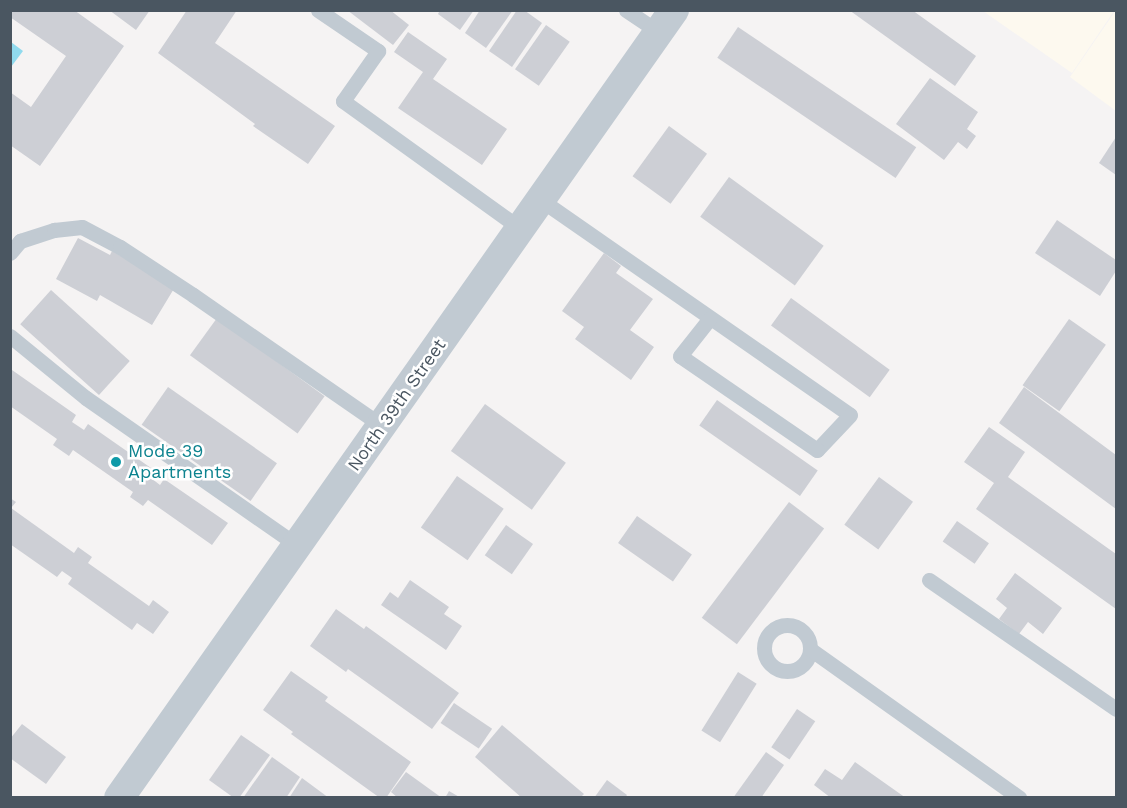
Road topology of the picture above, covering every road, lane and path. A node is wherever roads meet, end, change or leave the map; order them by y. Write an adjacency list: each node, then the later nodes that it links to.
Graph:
1 (318, 10): 5 (lane)
2 (626, 10): 3 (lane)
3 (666, 21): 4 (street, North 39th Street)
4 (541, 200): 5 (street, North 39th Street); 7 (lane)
5 (521, 229): 9 (street, North 39th Street)
6 (10, 253): 9 (lane)
7 (710, 318): 7 (lane)
8 (10, 336): 10 (lane)
9 (382, 426): 10 (street, North 39th Street)
10 (298, 546): 14 (street, North 39th Street)
11 (929, 580): 13 (lane)
12 (810, 649): 15 (lane)
13 (1116, 709)
14 (119, 798)
15 (1020, 798)

